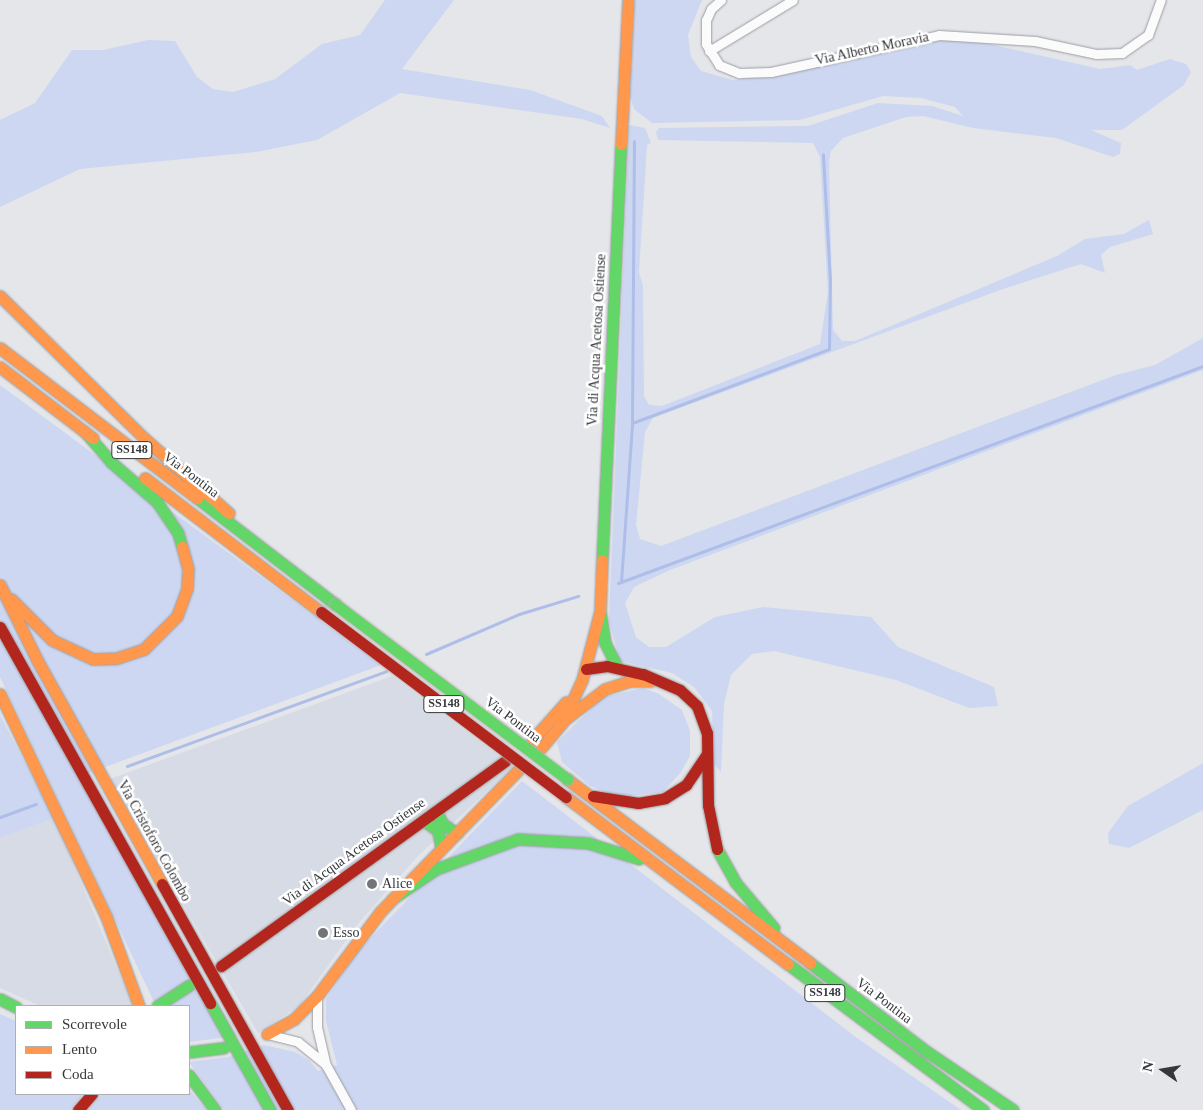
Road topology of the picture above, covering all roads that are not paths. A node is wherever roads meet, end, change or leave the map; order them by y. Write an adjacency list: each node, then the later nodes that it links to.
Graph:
1 (628, 0): 12 (main road, Via di Acqua Acetosa Ostiense)
2 (721, 0): 5 (street)
3 (793, 0): 5 (street)
4 (1161, 0): 5 (street, Via Alberto Moravia)
5 (709, 51)
6 (0, 296): 10 (main road)
7 (0, 348): 10 (main road, Via Pontina / SS148)
8 (0, 367): 9 (main road, SS148)
9 (85, 432): 11 (main road); 30 (main road, SS148, bridge)
10 (265, 551): 25 (main road, Via Pontina / SS148, bridge)
11 (1, 586): 50 (main road, Via Cristoforo Colombo)
12 (600, 611): 14 (main road); 15 (main road, Via di Acqua Acetosa Ostiense)
13 (0, 627): 49 (main road)
14 (616, 667): 15 (main road); 17 (main road)
15 (586, 669): 16 (main road, Via di Acqua Acetosa Ostiense)
16 (582, 680): 19 (main road, Via di Acqua Acetosa Ostiense); 20 (main road, Via di Acqua Acetosa Ostiense)
17 (662, 681): 19 (main road); 22 (main road)
18 (0, 694): 37 (main road)
19 (564, 720): 21 (main road, Via di Acqua Acetosa Ostiense)
20 (532, 740)
21 (541, 748)
22 (708, 752): 25 (main road); 32 (main road)
23 (505, 761): 26 (main road, Via di Acqua Acetosa Ostiense)
24 (517, 771): 28 (main road)
25 (587, 795): 32 (main road, Via Pontina / SS148)
26 (436, 811): 27 (main road, Via di Acqua Acetosa Ostiense); 28 (main road)
27 (423, 820): 29 (main road); 33 (main road, Via di Acqua Acetosa Ostiense)
28 (456, 833): 29 (main road)
29 (441, 848): 31 (main road)
30 (668, 874): 31 (main road); 52 (main road, SS148)
31 (392, 899): 35 (main road)
32 (790, 948): 45 (main road, Via Pontina / SS148)
33 (221, 966)
34 (189, 985): 38 (main road)
35 (317, 996): 40 (main road); 43 (street)
36 (0, 999): 39 (main road)
37 (139, 1005)
38 (159, 1005)
39 (15, 1006)
40 (267, 1034): 43 (street)
41 (224, 1048): 42 (main road)
42 (190, 1052)
43 (326, 1065): 51 (street)
44 (190, 1075): 48 (main road)
45 (986, 1093): 53 (main road, Via Pontina / SS148); 54 (main road)
46 (91, 1095): 47 (main road)
47 (78, 1110)
48 (215, 1110)
49 (270, 1110)
50 (288, 1110)
51 (351, 1110)
52 (983, 1110)
53 (1013, 1110)
54 (1028, 1110)

